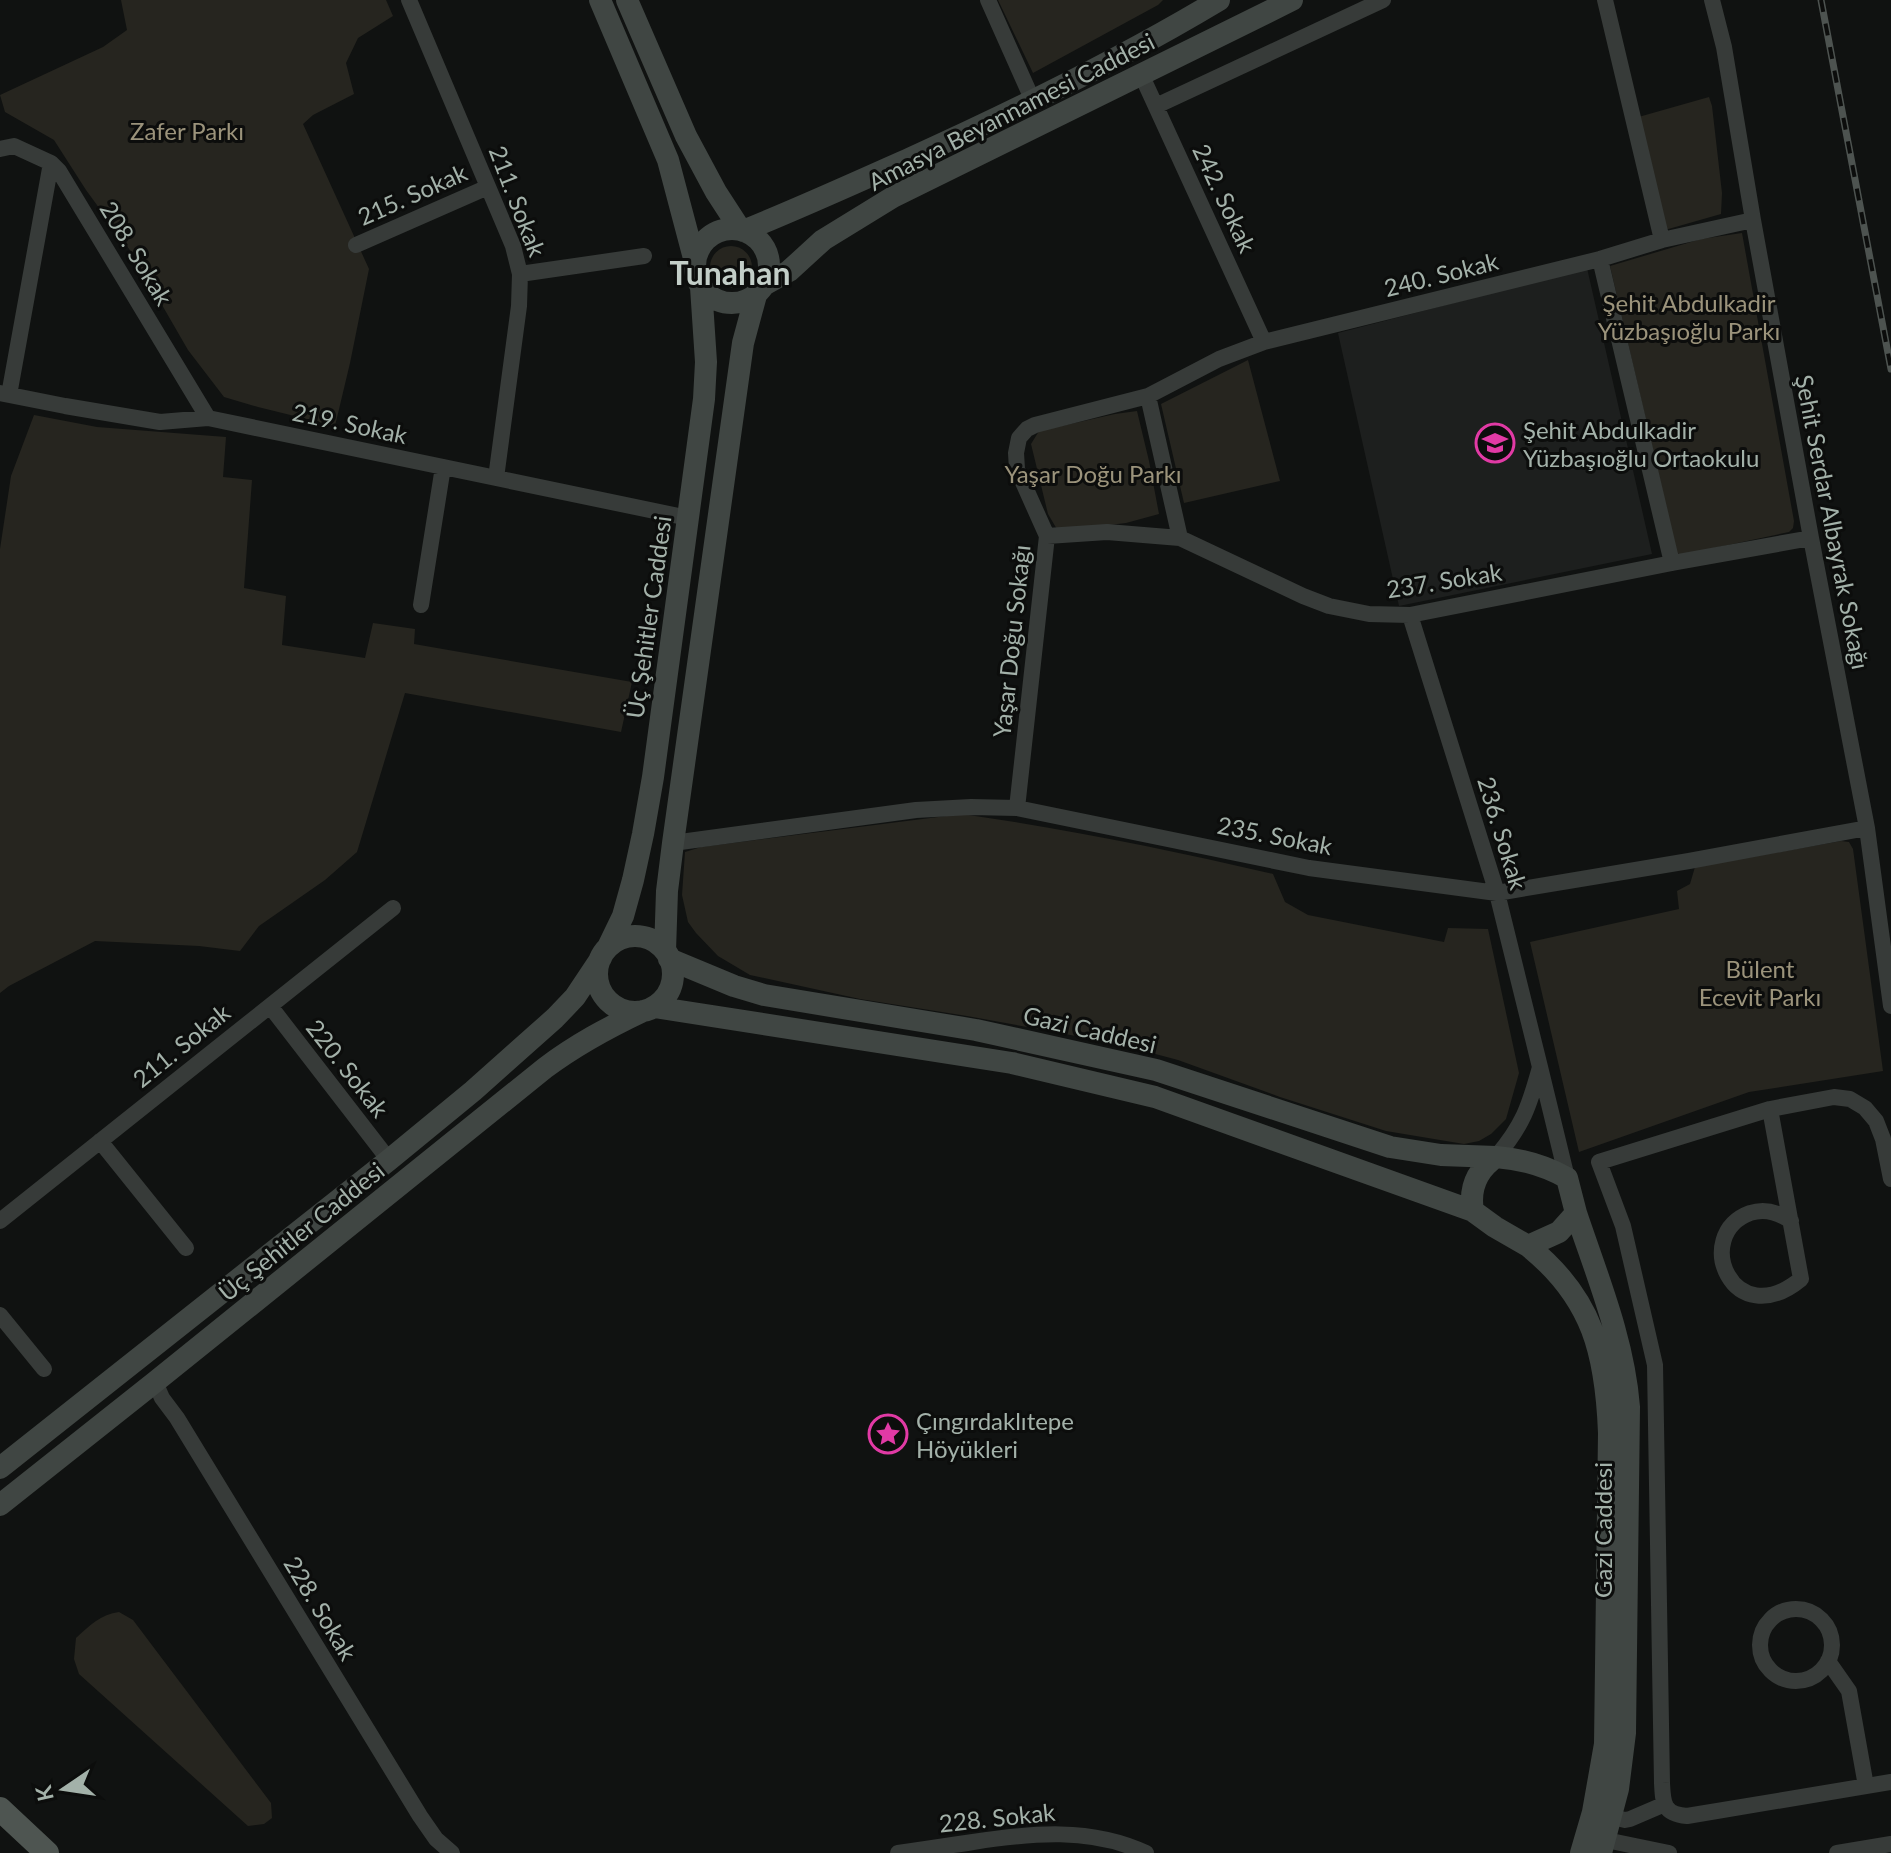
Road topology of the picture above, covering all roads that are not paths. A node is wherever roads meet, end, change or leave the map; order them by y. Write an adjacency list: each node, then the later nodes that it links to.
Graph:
1 (409, 0): 15 (street, 211. Sokak)
2 (600, 0): 22 (main road)
3 (627, 0): 17 (main road)
4 (988, 0): 11 (street)
5 (1219, 0): 11 (main road, Amasya Beyannamesi Caddesi)
6 (1292, 0): 10 (main road, Amasya Beyannamesi Caddesi)
7 (1383, 0): 12 (street)
8 (1605, 0): 18 (street)
9 (1712, 0): 16 (street, Şehit Serdar Albayrak Sokağı)
10 (1141, 74): 12 (street, 242. Sokak); 25 (main road, Amasya Beyannamesi Caddesi)
11 (1033, 101): 17 (main road, Amasya Beyannamesi Caddesi)
12 (1156, 106): 26 (street, 242. Sokak)
13 (0, 149): 14 (street, 208. Sokak)
14 (51, 163): 27 (street); 29 (street, 208. Sokak)
15 (488, 187): 19 (street, 215. Sokak); 23 (street, 211. Sokak)
16 (1753, 220): 18 (street, 240. Sokak); 36 (street, Şehit Serdar Albayrak Sokağı)
17 (742, 230): 22 (main road); 25 (main road)
18 (1662, 240): 21 (street, 240. Sokak)
19 (356, 245)
20 (644, 256): 23 (street)
21 (1600, 259): 26 (street, 240. Sokak); 37 (street)
22 (695, 262): 24 (main road)
23 (520, 274): 32 (street, 211. Sokak)
24 (701, 287): 25 (main road); 33 (main road, Üç Şehitler Caddesi)
25 (760, 290): 42 (main road)
26 (1264, 342): 28 (street, 240. Sokak)
27 (4, 394): 29 (street, 219. Sokak)
28 (1148, 396): 30 (street, 240. Sokak); 35 (street)
29 (208, 418): 31 (street, 219. Sokak)
30 (1019, 438): 34 (street, Yaşar Doğu Sokağı)
31 (443, 467): 32 (street, 219. Sokak); 38 (street)
32 (496, 478): 33 (street, 219. Sokak)
33 (688, 518): 45 (main road, Üç Şehitler Caddesi)
34 (1047, 536): 35 (street, 237. Sokak); 40 (street, Yaşar Doğu Sokağı)
35 (1180, 538): 39 (street, 237. Sokak)
36 (1811, 538): 37 (street, 237. Sokak); 41 (street, Şehit Serdar Albayrak Sokağı)
37 (1672, 563): 39 (street, 237. Sokak)
38 (421, 605)
39 (1410, 615): 43 (street, 236. Sokak)
40 (1017, 808): 42 (street, 235. Sokak); 43 (street, 235. Sokak)
41 (1867, 828): 43 (street, 235. Sokak); 48 (street, Şehit Serdar Albayrak Sokağı)
42 (673, 843): 46 (main road)
43 (1497, 893): 50 (street, 236. Sokak)
44 (393, 908): 47 (street, 211. Sokak)
45 (604, 953): 46 (main road); 49 (main road); 54 (main road, Üç Şehitler Caddesi)
46 (667, 955): 49 (main road); 53 (main road, Gazi Caddesi)
47 (270, 1006): 52 (street, 211. Sokak); 54 (street, 220. Sokak)
48 (1891, 1006)
49 (649, 1009): 57 (main road); 65 (main road, Üç Şehitler Caddesi)
50 (1540, 1067): 53 (street); 55 (street, 236. Sokak)
51 (1770, 1109): 56 (street); 60 (street); 71 (street)
52 (100, 1141): 59 (street, 211. Sokak); 62 (street)
53 (1496, 1157): 55 (main road); 57 (main road)
54 (389, 1160): 66 (main road, Üç Şehitler Caddesi)
55 (1567, 1178): 58 (main road)
56 (1891, 1179)
57 (1473, 1211): 61 (main road)
58 (1576, 1213): 61 (main road); 73 (main road, Gazi Caddesi)
59 (0, 1221)
60 (1791, 1221): 60 (street)
61 (1528, 1246): 73 (main road, Gazi Caddesi)
62 (186, 1248)
63 (0, 1315): 64 (street)
64 (44, 1369)
65 (155, 1382): 67 (main road, Üç Şehitler Caddesi); 77 (street, 228. Sokak)
66 (0, 1468)
67 (0, 1505)
68 (1828, 1661): 68 (street); 70 (street)
69 (1891, 1782): 70 (street)
70 (1866, 1786): 71 (street)
71 (1665, 1804): 73 (street)
72 (0, 1809): 76 (main road)
73 (1602, 1814): 75 (main road, Gazi Caddesi); 80 (main road, Gazi Caddesi)
74 (1891, 1844): 82 (street)
75 (1604, 1846): 81 (street)
76 (47, 1853)
77 (452, 1853)
78 (903, 1853): 79 (street, 228. Sokak)
79 (1146, 1853)
80 (1581, 1853)
81 (1669, 1853)
82 (1837, 1853)

